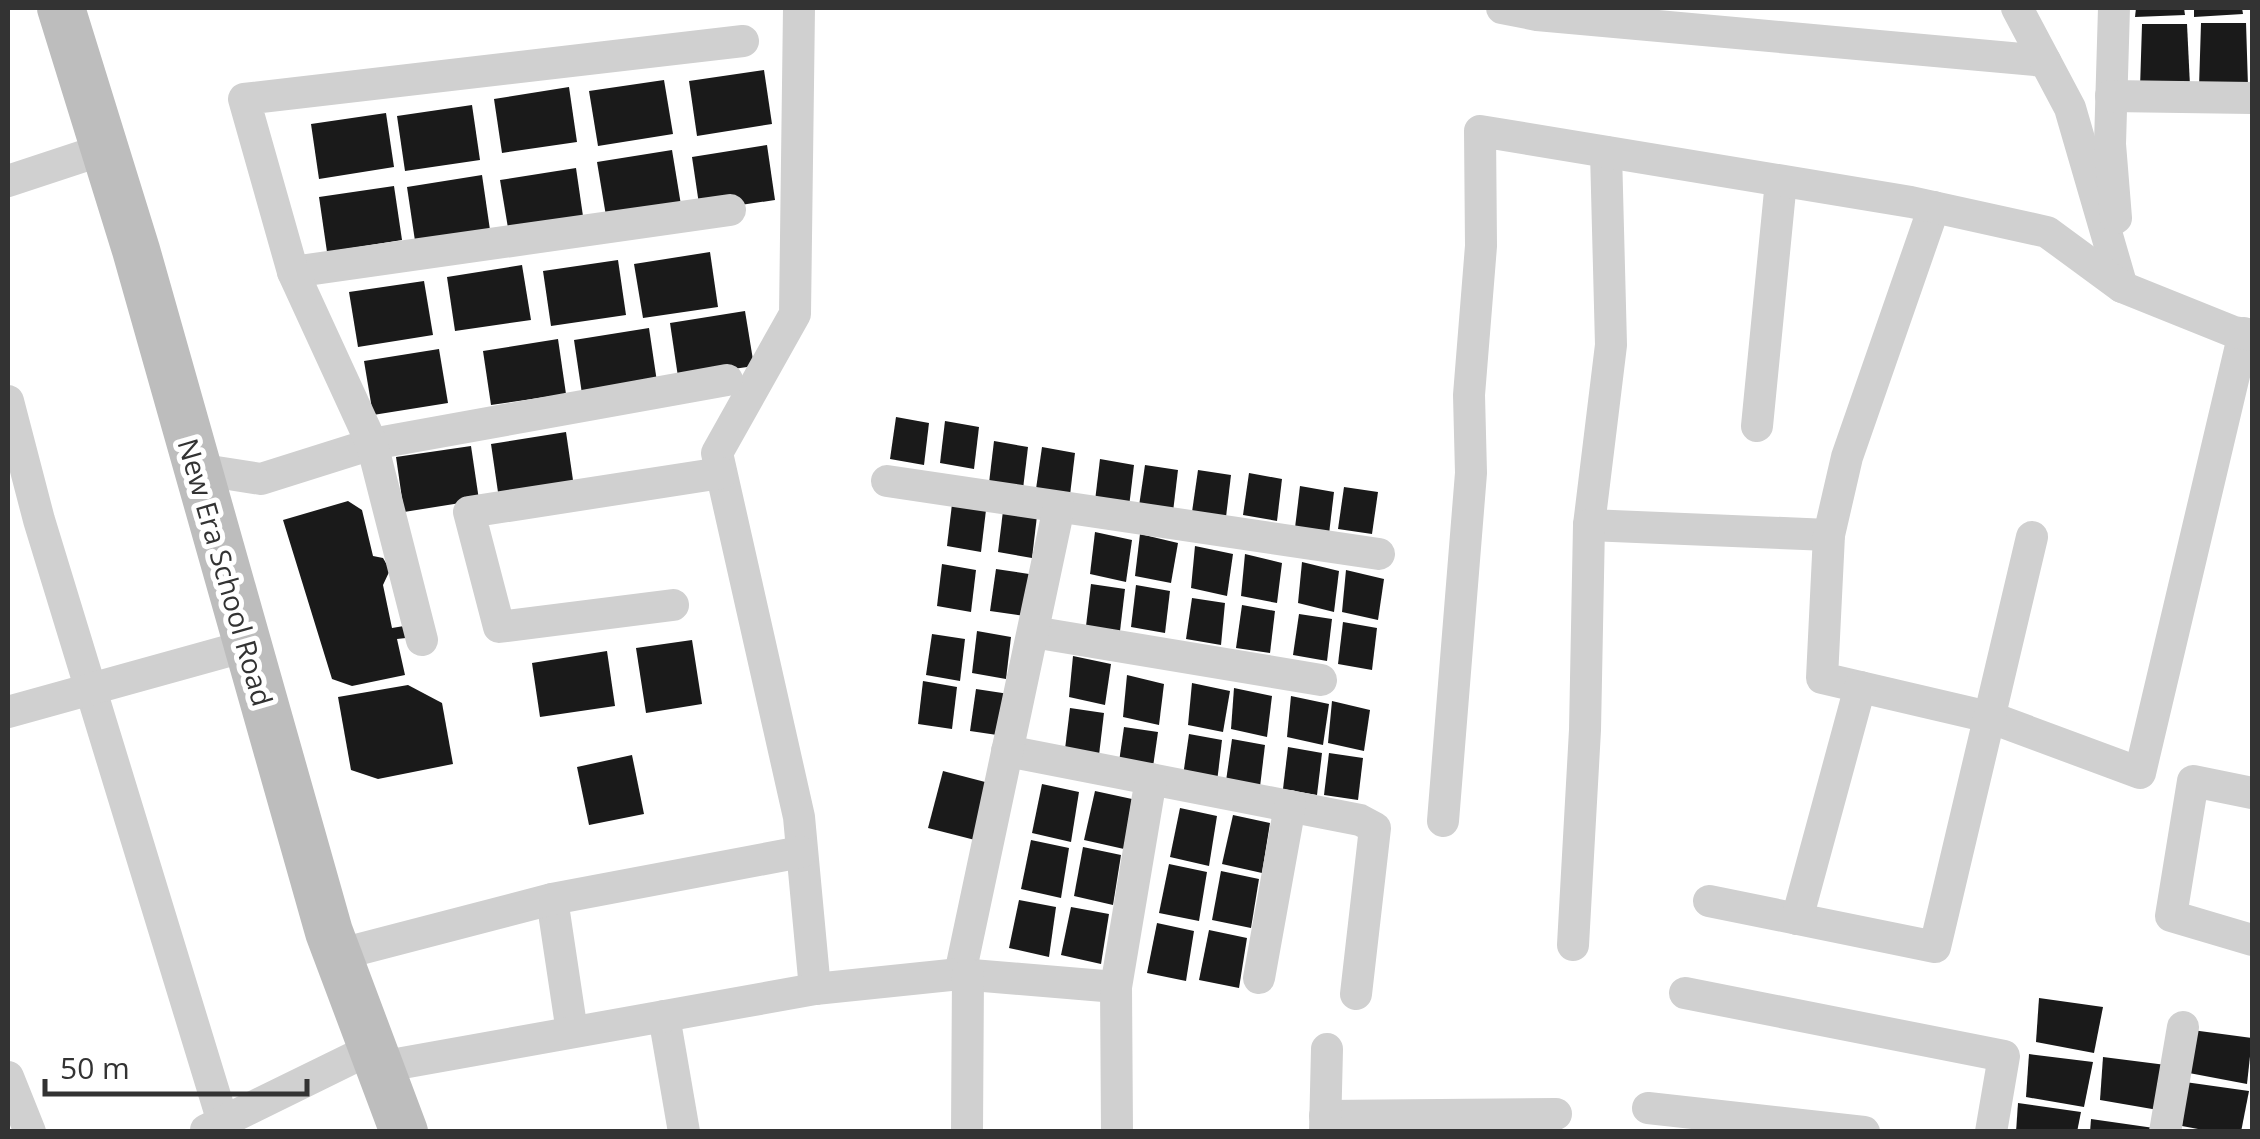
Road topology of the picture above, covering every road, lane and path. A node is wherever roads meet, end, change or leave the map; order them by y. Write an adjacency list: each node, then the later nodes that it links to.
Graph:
1 (61, 8): 10 (street, New Era School Road)
2 (799, 8): 24 (street)
3 (1502, 8): 7 (street)
4 (2017, 8): 7 (street)
5 (2114, 8): 8 (street)
6 (743, 41): 16 (street)
7 (2045, 60): 17 (street)
8 (2112, 96): 9 (street); 17 (street)
9 (2252, 98)
10 (105, 149): 12 (street); 23 (street, New Era School Road)
11 (1606, 152): 13 (street); 27 (street); 46 (street)
12 (8, 181)
13 (1781, 181): 14 (street); 21 (street)
14 (1934, 207): 17 (street); 28 (street)
15 (730, 210): 16 (street)
16 (293, 272): 22 (street)
17 (2122, 287): 18 (street)
18 (2248, 334): 41 (street)
19 (728, 380): 22 (street)
20 (8, 402): 37 (street)
21 (1757, 426)
22 (372, 444): 23 (street); 33 (street)
23 (197, 469): 34 (street, New Era School Road)
24 (721, 473): 31 (street); 47 (street)
25 (887, 481): 26 (street)
26 (1059, 507): 30 (street); 32 (street)
27 (1589, 525): 28 (street); 52 (street)
28 (1829, 535): 36 (street)
29 (2032, 537): 39 (street)
30 (1379, 554)
31 (672, 605)
32 (1032, 632): 35 (street); 40 (street)
33 (422, 640)
34 (246, 646): 37 (street); 53 (street, New Era School Road)
35 (1321, 680)
36 (1860, 687): 39 (street); 50 (street)
37 (90, 689): 38 (street); 69 (street)
38 (8, 712)
39 (1989, 717): 41 (street); 50 (street)
40 (1007, 751): 42 (street); 54 (street)
41 (2140, 772): 43 (street)
42 (1151, 779): 45 (street); 56 (street)
43 (2193, 781): 44 (street); 51 (street)
44 (2252, 793)
45 (1290, 806): 55 (street); 59 (street)
46 (1443, 821)
47 (801, 852): 48 (street); 57 (street)
48 (552, 899): 53 (street); 62 (street)
49 (1709, 901): 50 (street)
50 (1797, 919)
51 (2252, 940)
52 (1573, 945)
53 (337, 955): 64 (street, New Era School Road)
54 (964, 974): 56 (street); 57 (street); 73 (street)
55 (1259, 978)
56 (1116, 987): 74 (street)
57 (815, 989): 60 (street)
58 (1685, 993): 76 (street)
59 (1356, 994)
60 (664, 1016): 62 (street); 72 (street)
61 (2183, 1027): 77 (street)
62 (572, 1032): 64 (street)
63 (1328, 1048): 68 (street)
64 (377, 1058): 69 (street); 71 (street, New Era School Road)
65 (8, 1077): 70 (street)
66 (1648, 1108): 75 (street)
67 (1556, 1114): 68 (street)
68 (1325, 1124)
69 (213, 1127)
70 (30, 1132)
71 (404, 1132)
72 (684, 1132)
73 (967, 1132)
74 (1117, 1132)
75 (1864, 1132)
76 (1991, 1132)
77 (2165, 1132)

